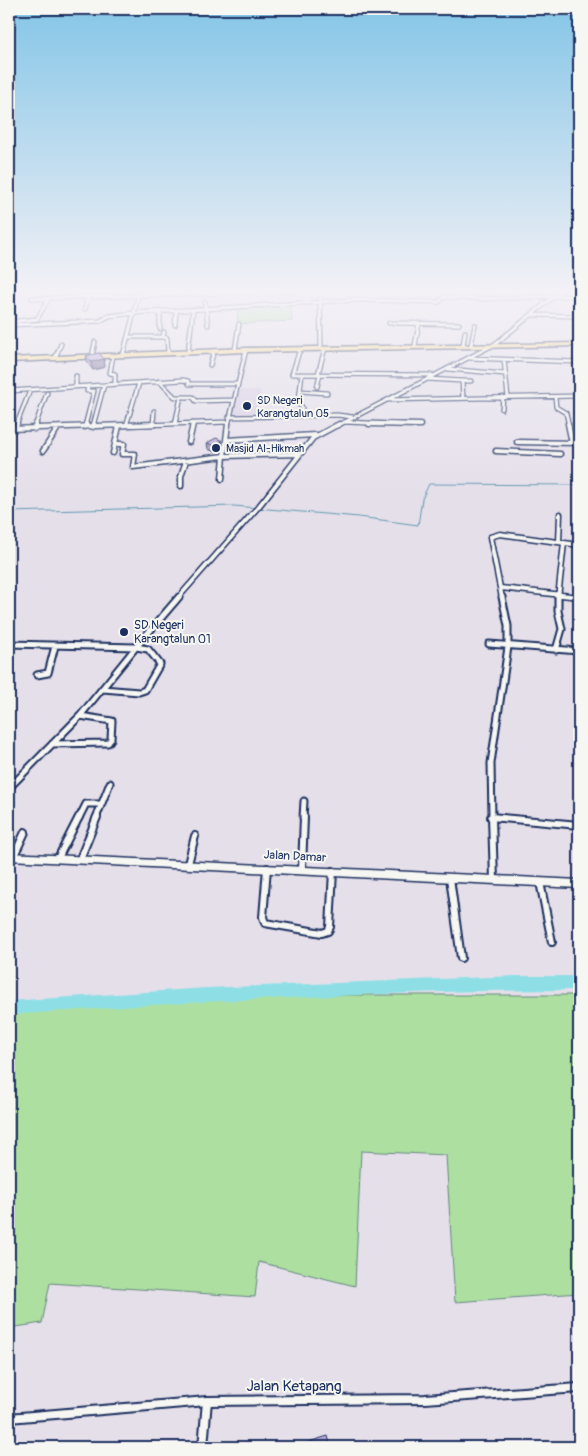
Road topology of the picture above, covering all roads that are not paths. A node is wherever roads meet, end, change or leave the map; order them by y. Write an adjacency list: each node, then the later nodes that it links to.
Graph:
1 (55, 358): 9 (highway)
2 (112, 358): 25 (street)
3 (212, 358): 11 (street)
4 (244, 358): 26 (street)
5 (297, 358): 13 (street)
6 (321, 358): 14 (street)
7 (468, 358): 8 (street); 12 (street)
8 (504, 360): 10 (street); 16 (street)
9 (9, 361)
10 (579, 362)
11 (210, 365)
12 (448, 369): 16 (street); 17 (street)
13 (302, 374): 14 (street); 32 (street)
14 (319, 374): 15 (street); 30 (street)
15 (354, 374): 17 (street); 23 (street)
16 (505, 374): 38 (street)
17 (434, 375): 19 (street)
18 (76, 376): 28 (street)
19 (427, 379): 21 (street); 43 (street)
20 (159, 381): 24 (street); 26 (street); 37 (street)
21 (462, 381): 22 (street); 40 (street)
22 (471, 381)
23 (352, 382)
24 (139, 383): 25 (street); 56 (street)
25 (115, 384): 27 (street)
26 (238, 384): 42 (street)
27 (104, 385): 29 (street); 58 (street)
28 (76, 386): 29 (street); 31 (street)
29 (88, 386): 57 (street)
30 (317, 388)
31 (9, 391)
32 (300, 391): 35 (street); 46 (street)
33 (29, 393): 62 (street)
34 (46, 393): 59 (street)
35 (327, 393)
36 (579, 396): 39 (street)
37 (181, 397): 42 (street); 52 (street)
38 (508, 397): 39 (street); 41 (street)
39 (555, 397): 68 (street)
40 (463, 398): 41 (street); 43 (street)
41 (503, 398): 44 (street)
42 (234, 400): 47 (street)
43 (386, 400): 48 (street)
44 (502, 409)
45 (154, 411): 53 (street)
46 (301, 415): 47 (street); 48 (street)
47 (229, 417): 49 (street)
48 (353, 417): 50 (street)
49 (228, 422): 51 (street); 64 (street)
50 (343, 422): 54 (street); 63 (street)
51 (193, 423): 52 (street); 65 (street)
52 (175, 424): 53 (street)
53 (152, 425): 56 (street)
54 (420, 425)
55 (119, 426): 56 (street); 58 (street); 70 (street)
56 (126, 426)
57 (85, 427): 58 (street); 60 (street)
58 (94, 427)
59 (34, 428): 60 (street); 62 (street)
60 (58, 428): 71 (street)
61 (9, 429): 62 (street)
62 (15, 429)
63 (317, 435): 64 (street); 74 (street)
64 (226, 440): 77 (street)
65 (189, 442)
66 (517, 442): 67 (street)
67 (549, 442): 68 (street); 75 (street)
68 (572, 443): 69 (street)
69 (579, 443)
70 (115, 444): 73 (street); 79 (street)
71 (43, 451)
72 (496, 451): 75 (street)
73 (113, 453)
74 (299, 454): 77 (street); 92 (street)
75 (552, 454): 76 (street)
76 (560, 454)
77 (224, 456): 78 (street); 81 (street)
78 (206, 458): 79 (street); 80 (street)
79 (186, 461): 82 (street)
80 (205, 465)
81 (222, 479)
82 (181, 486)
83 (560, 514): 84 (street)
84 (561, 543): 85 (street); 86 (street); 87 (street)
85 (579, 545)
86 (501, 588): 87 (street); 93 (street)
87 (558, 595): 88 (street); 94 (street)
88 (579, 597)
89 (9, 644): 91 (street)
90 (489, 644): 93 (street)
91 (55, 646): 92 (street); 96 (street)
92 (136, 647): 97 (street); 97 (street)
93 (508, 647): 94 (street); 104 (street)
94 (556, 650): 95 (street)
95 (579, 651)
96 (37, 675)
97 (103, 689): 98 (street)
98 (80, 716): 99 (street); 99 (street)
99 (52, 744): 101 (street)
100 (110, 782): 103 (street)
101 (9, 788)
102 (304, 801): 113 (street)
103 (101, 804): 109 (street); 110 (street)
104 (491, 818): 105 (street); 116 (street)
105 (579, 825)
106 (25, 832): 108 (street)
107 (195, 836): 111 (street)
108 (12, 856): 109 (street, Jalan Damar)
109 (58, 858): 110 (street, Jalan Damar)
110 (80, 859): 111 (street, Jalan Damar)
111 (188, 864): 112 (street, Jalan Damar)
112 (267, 867): 113 (street, Jalan Damar); 114 (street)
113 (302, 869): 114 (street, Jalan Damar)
114 (333, 871): 115 (street, Jalan Damar)
115 (450, 878): 116 (street, Jalan Damar); 120 (street)
116 (494, 880): 117 (street, Jalan Damar)
117 (540, 882): 118 (street, Jalan Damar); 119 (street)
118 (579, 884)
119 (552, 942)
120 (461, 958)
121 (579, 1388): 122 (street, Jalan Ketapang)
122 (207, 1400): 123 (street, Jalan Ketapang); 124 (street)
123 (9, 1418)
124 (203, 1447)

